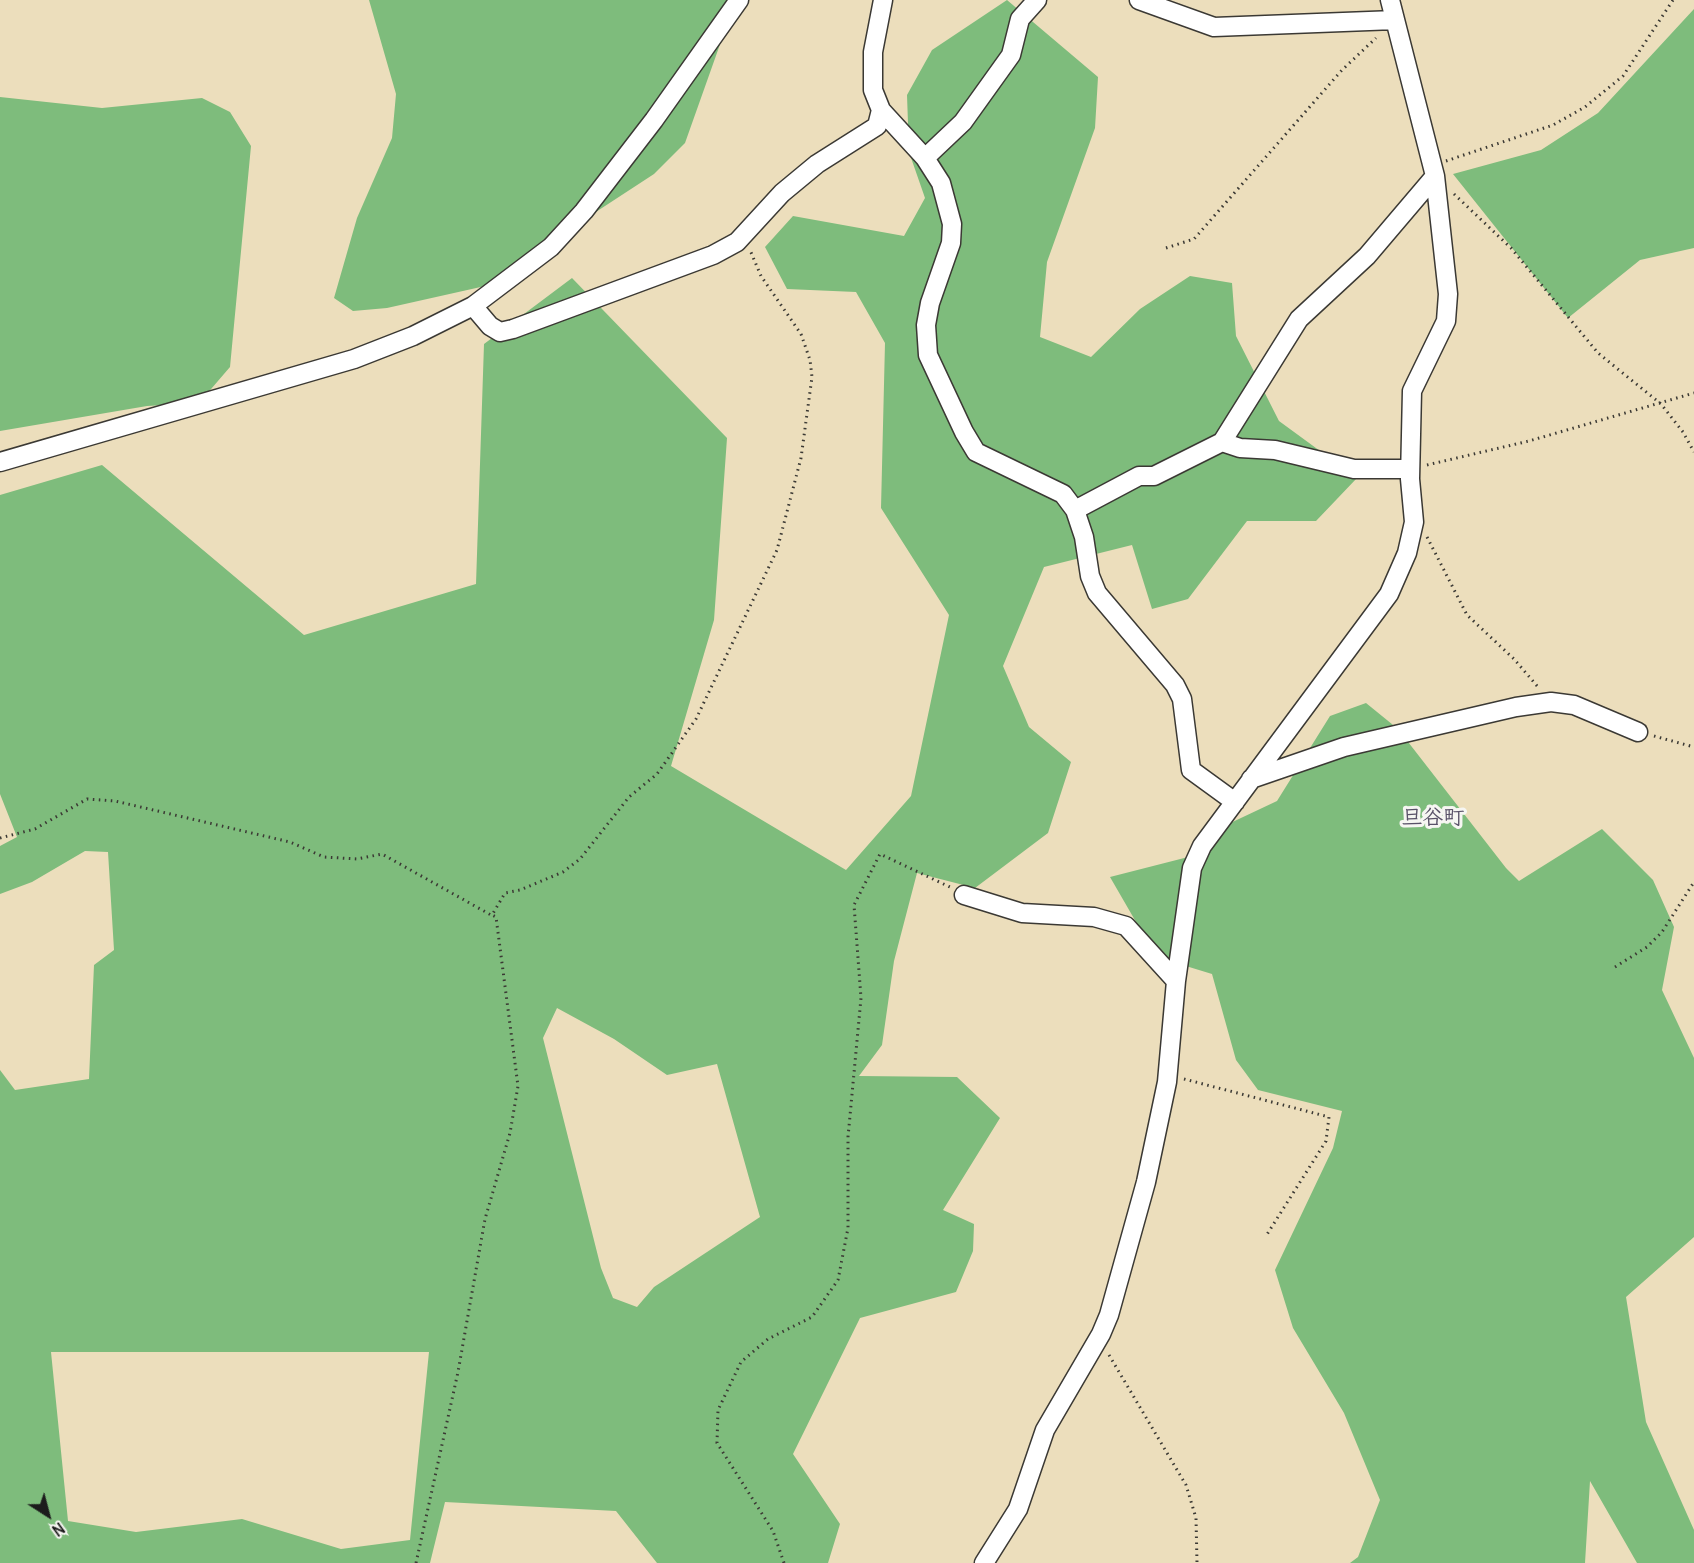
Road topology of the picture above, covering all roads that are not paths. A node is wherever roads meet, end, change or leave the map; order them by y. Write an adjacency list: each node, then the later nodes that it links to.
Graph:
1 (739, 0): 10 (street)
2 (882, 0): 7 (street)
3 (1037, 0): 8 (street)
4 (1139, 0): 6 (street)
5 (1390, 0): 6 (street)
6 (1395, 20): 9 (street)
7 (881, 110): 8 (street); 10 (street)
8 (926, 158): 14 (street)
9 (1435, 176): 11 (street); 13 (street)
10 (473, 306): 12 (street)
11 (1222, 442): 13 (street); 14 (street)
12 (0, 462)
13 (1410, 469): 16 (street)
14 (1075, 510): 17 (street)
15 (1638, 732): 16 (street)
16 (1251, 779): 17 (street)
17 (1234, 802): 19 (street)
18 (964, 894): 19 (street)
19 (1176, 981): 20 (street)
20 (984, 1563)

